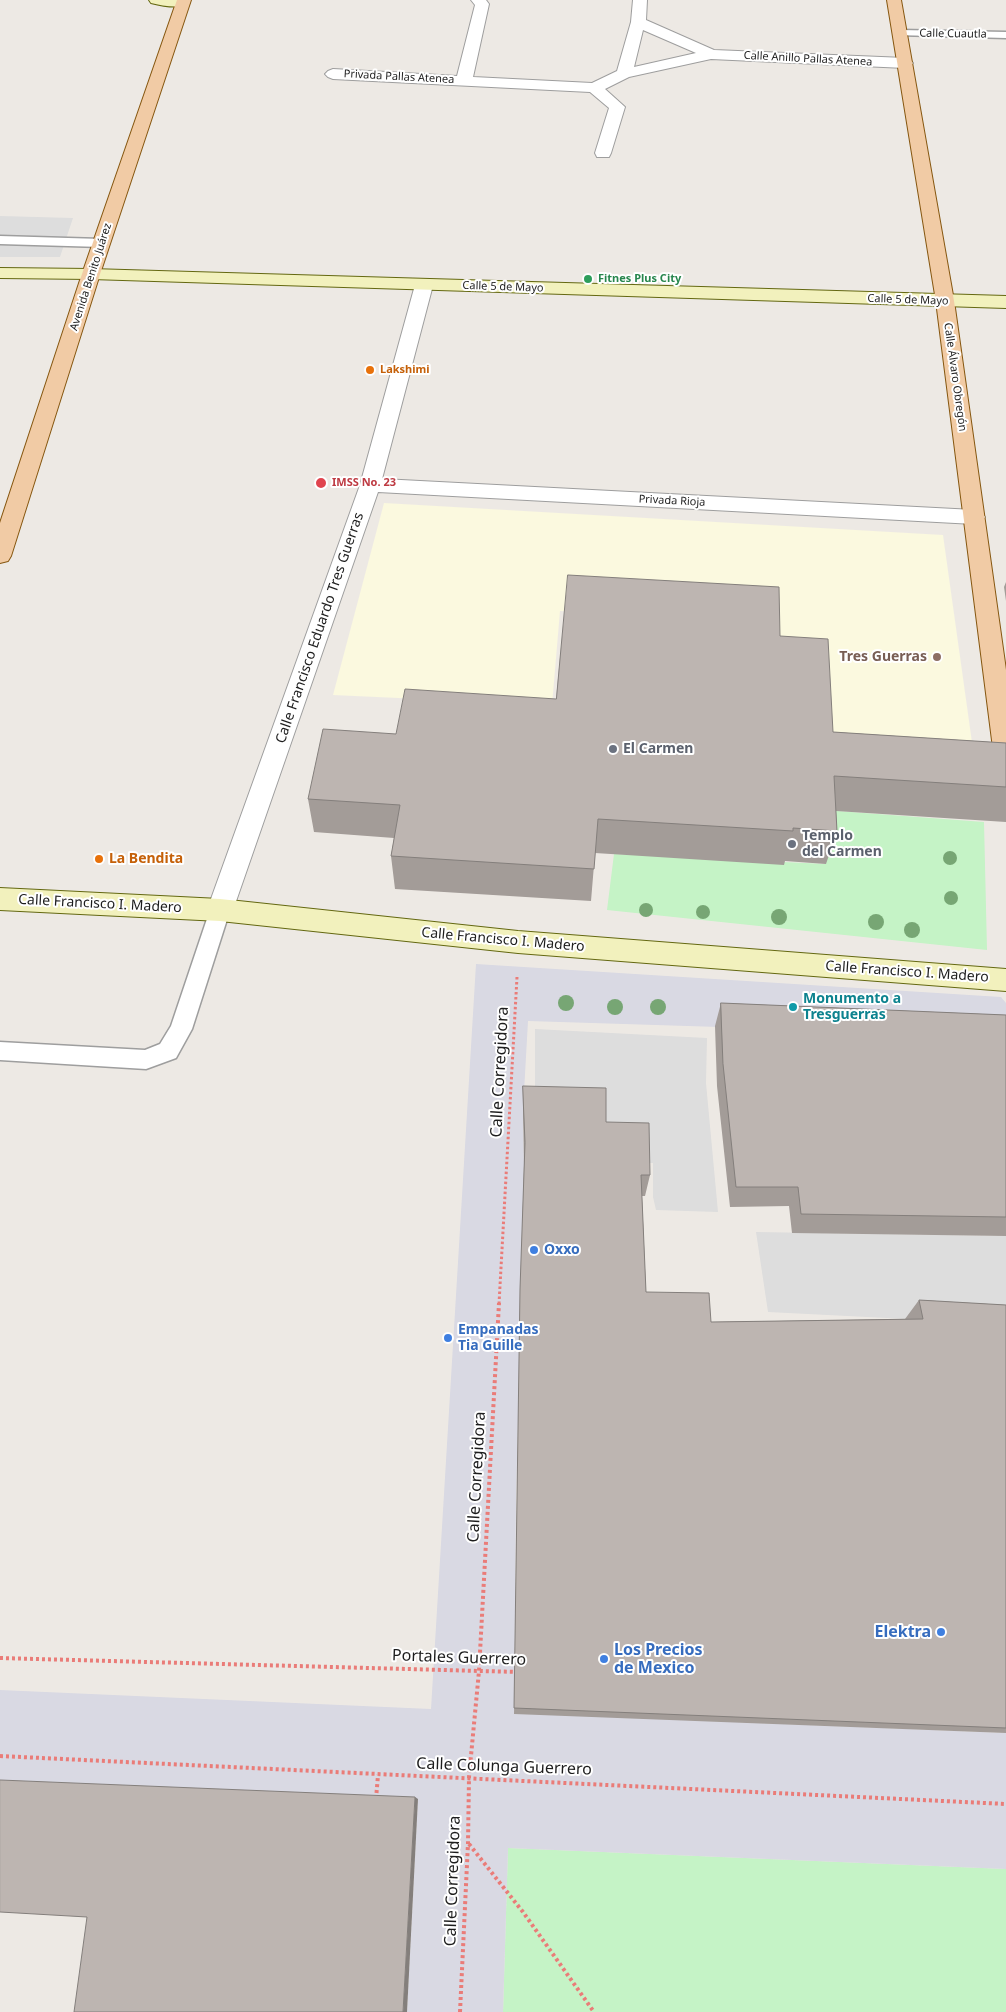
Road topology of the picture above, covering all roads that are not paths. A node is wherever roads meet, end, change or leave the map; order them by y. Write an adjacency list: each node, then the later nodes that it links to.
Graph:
1 (156, 0): 5 (main road)
2 (478, 0): 13 (street)
3 (640, 0): 6 (street)
4 (894, 0): 7 (main road, Calle Álvaro Obregón)
5 (184, 1): 17 (main road, Avenida Benito Juárez)
6 (638, 22): 9 (street, Calle Anillo Pallas Atenea); 12 (street)
7 (900, 33): 8 (lane, Calle Cuautla); 10 (main road, Calle Álvaro Obregón)
8 (1006, 34)
9 (711, 54): 10 (street, Calle Anillo Pallas Atenea); 12 (street, Calle Anillo Pallas Atenea)
10 (905, 63): 21 (main road, Calle Álvaro Obregón)
11 (333, 74): 13 (street, Privada Pallas Atenea)
12 (624, 74): 14 (street, Calle Anillo Pallas Atenea)
13 (464, 80): 14 (street, Calle Anillo Pallas Atenea)
14 (594, 88): 15 (street)
15 (603, 153)
16 (0, 240): 17 (lane)
17 (102, 243): 19 (main road, Avenida Benito Juárez)
18 (0, 273): 19 (main road, Calle 5 de Mayo)
19 (92, 274): 20 (main road, Calle 5 de Mayo); 25 (main road, Avenida Benito Juárez)
20 (424, 285): 21 (main road, Calle 5 de Mayo); 23 (street, Calle Francisco Eduardo Tres Guerras)
21 (945, 301): 22 (main road, Calle 5 de Mayo); 24 (main road, Calle Álvaro Obregón)
22 (1006, 302)
23 (370, 485): 24 (street, Privada Rioja); 28 (street, Calle Francisco Eduardo Tres Guerras)
24 (974, 517): 26 (main road, Calle Álvaro Obregón)
25 (0, 556)
26 (1006, 756)
27 (0, 899): 28 (main road, Calle Francisco I. Madero)
28 (220, 910): 29 (main road, Calle Francisco I. Madero); 30 (lane)
29 (1006, 980)
30 (0, 1052)

